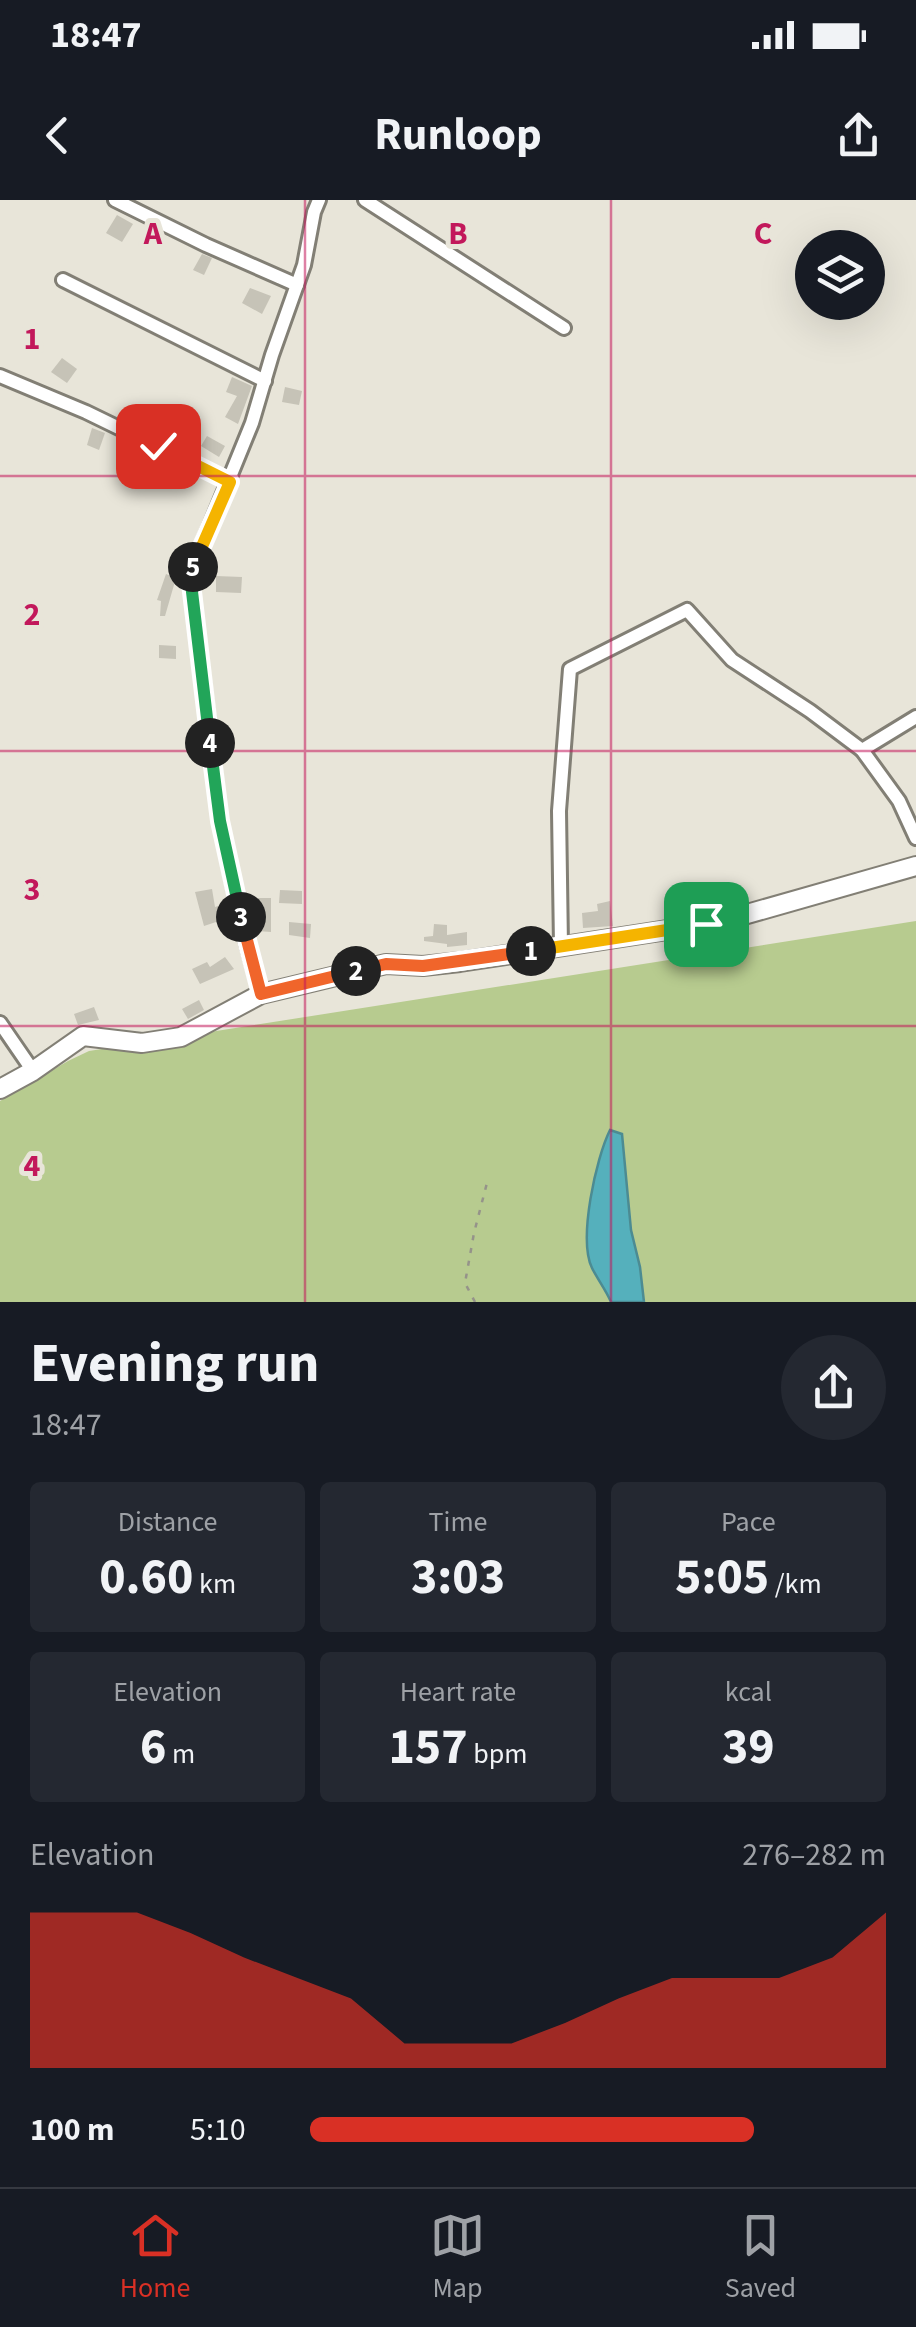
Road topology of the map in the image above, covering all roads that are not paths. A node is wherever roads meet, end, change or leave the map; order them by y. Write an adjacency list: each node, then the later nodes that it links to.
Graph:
1 (116, 200): 5 (street)
2 (319, 200): 5 (street)
3 (365, 200): 6 (street)
4 (62, 280): 8 (street)
5 (297, 285): 8 (street)
6 (564, 328)
7 (0, 376): 9 (street)
8 (265, 381): 9 (street)
9 (230, 482): 15 (street)
10 (916, 718): 11 (street)
11 (862, 750): 12 (street); 14 (street)
12 (916, 838)
13 (916, 866): 14 (main road)
14 (562, 946): 15 (main road)
15 (261, 994): 17 (main road)
16 (0, 1023): 17 (street)
17 (33, 1071): 18 (main road)
18 (0, 1089)

